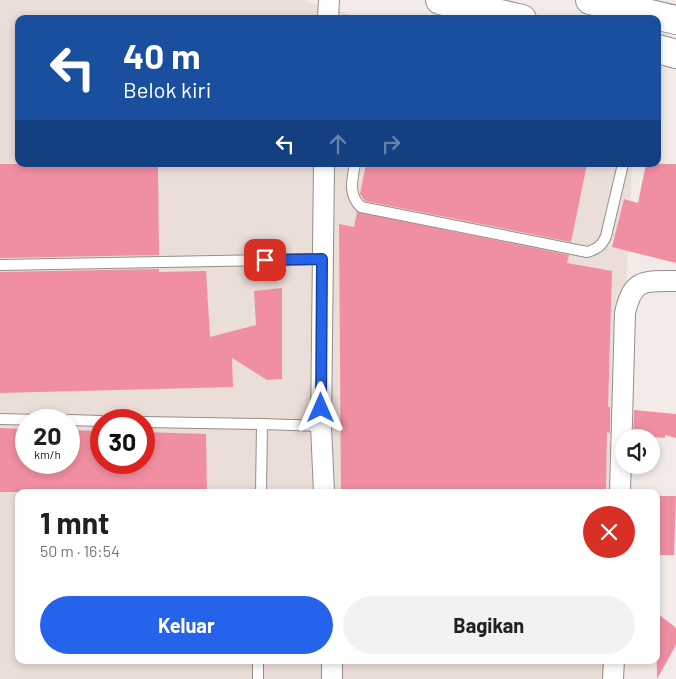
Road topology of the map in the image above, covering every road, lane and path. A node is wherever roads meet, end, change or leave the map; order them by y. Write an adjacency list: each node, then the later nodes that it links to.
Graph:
1 (329, 0): 4 (street)
2 (440, 0): 5 (highway)
3 (590, 0): 6 (highway)
4 (328, 15)
5 (505, 15)
6 (654, 15)
7 (661, 17): 8 (highway)
8 (676, 20)
9 (661, 50): 10 (highway)
10 (676, 54)
11 (324, 167): 14 (street)
12 (355, 167): 13 (lane)
13 (622, 167)
14 (322, 259): 15 (lane); 21 (street)
15 (0, 266)
16 (676, 280): 24 (street)
17 (0, 419): 18 (lane)
18 (15, 419)
19 (155, 422): 20 (lane)
20 (262, 424): 21 (lane); 22 (lane)
21 (321, 426): 23 (street)
22 (260, 489)
23 (324, 489)
24 (620, 489)
25 (258, 664): 28 (lane)
26 (332, 664): 29 (street)
27 (614, 664): 30 (street)
28 (258, 679)
29 (332, 679)
30 (614, 679)

